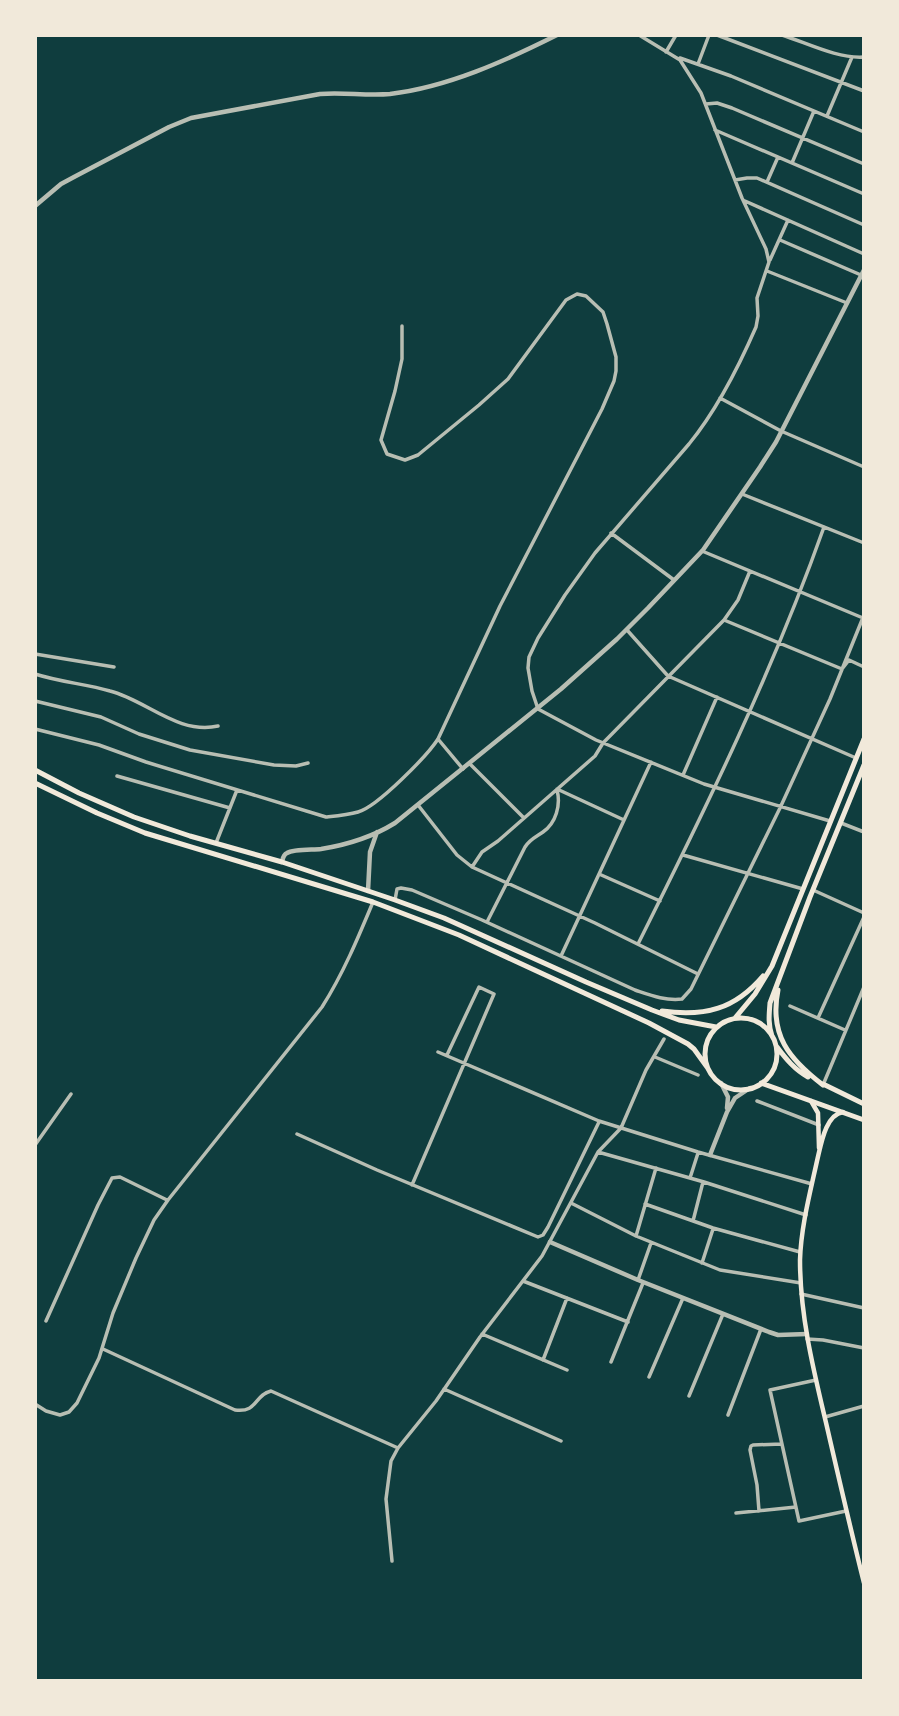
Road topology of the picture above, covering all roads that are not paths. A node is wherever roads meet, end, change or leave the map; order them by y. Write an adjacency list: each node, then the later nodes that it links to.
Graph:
1 (557, 35): 27 (street)
2 (639, 35): 7 (street)
3 (677, 35): 7 (street)
4 (709, 35): 11 (street)
5 (716, 35): 12 (street)
6 (782, 35): 9 (street)
7 (666, 52): 8 (street)
8 (675, 56): 11 (street); 14 (street)
9 (852, 57): 10 (street); 12 (street)
10 (864, 57)
11 (698, 64): 15 (street)
12 (841, 82): 13 (street); 16 (street)
13 (864, 91)
14 (706, 104): 17 (street); 19 (street)
15 (814, 111): 16 (street); 19 (street)
16 (827, 116): 18 (street)
17 (715, 130): 20 (street); 23 (street)
18 (864, 132)
19 (803, 138): 21 (street); 22 (street)
20 (778, 157): 21 (street); 24 (street)
21 (792, 163): 25 (street)
22 (864, 164)
23 (735, 180): 24 (street); 26 (street)
24 (767, 182): 29 (street)
25 (864, 194)
26 (744, 201): 28 (street); 32 (street)
27 (35, 206)
28 (788, 220): 30 (street); 31 (street)
29 (864, 225)
30 (780, 240): 32 (street); 34 (street)
31 (864, 254)
32 (769, 262): 33 (street)
33 (767, 271): 35 (street); 37 (street)
34 (863, 273): 35 (street)
35 (847, 303): 38 (street)
36 (402, 326): 66 (street)
37 (720, 398): 38 (street); 42 (street)
38 (781, 431): 39 (street); 40 (street)
39 (864, 467)
40 (742, 494): 41 (street); 44 (street)
41 (824, 527): 43 (street); 47 (street)
42 (611, 533): 46 (street); 60 (street)
43 (864, 543)
44 (702, 551): 45 (street); 46 (street)
45 (750, 571): 47 (street); 49 (street)
46 (675, 581): 50 (street)
47 (799, 592): 48 (street); 51 (street)
48 (863, 617): 55 (street)
49 (724, 620): 51 (street); 57 (street)
50 (627, 630): 57 (street); 60 (street)
51 (778, 643): 55 (street); 61 (street)
52 (35, 654): 53 (street)
53 (114, 667)
54 (864, 667): 55 (street)
55 (842, 669): 64 (street)
56 (35, 674): 62 (street)
57 (668, 676): 58 (street); 67 (street)
58 (717, 697): 61 (street); 75 (street)
59 (35, 701): 70 (street)
60 (538, 709): 67 (street); 71 (street)
61 (749, 711): 64 (street); 78 (street)
62 (218, 726)
63 (35, 729): 80 (street)
64 (812, 738): 68 (street); 83 (street)
65 (864, 738): 68 (highway)
66 (438, 739): 73 (street); 80 (street)
67 (603, 743): 69 (street); 79 (street)
68 (856, 758): 86 (highway)
69 (651, 762): 75 (street); 85 (street)
70 (308, 763)
71 (470, 764): 73 (street); 84 (street)
72 (864, 765): 87 (highway)
73 (463, 769): 81 (street)
74 (35, 770): 90 (highway)
75 (683, 775): 78 (street)
76 (117, 776): 82 (street)
77 (35, 783): 102 (highway)
78 (716, 788): 83 (street); 91 (street)
79 (557, 789): 84 (street); 85 (street); 96 (street)
80 (237, 790): 82 (street)
81 (418, 805): 88 (street); 93 (street)
82 (230, 808): 90 (street)
83 (780, 808): 86 (street); 94 (street)
84 (524, 818): 93 (street)
85 (624, 820): 95 (street)
86 (830, 821): 97 (highway)
87 (841, 823): 89 (street); 98 (highway)
88 (377, 832): 92 (street); 99 (street)
89 (864, 832)
90 (216, 843): 92 (highway)
91 (682, 855): 94 (street); 101 (street)
92 (282, 862): 99 (highway)
93 (472, 867): 96 (street)
94 (748, 873): 97 (street); 110 (street)
95 (599, 874): 101 (street); 104 (street)
96 (506, 883): 104 (street); 105 (street)
97 (803, 889): 108 (highway)
98 (813, 890): 103 (street); 109 (highway)
99 (368, 892): 100 (highway)
100 (395, 900): 105 (street); 113 (highway)
101 (660, 901): 106 (street)
102 (373, 902): 125 (highway); 152 (street)
103 (864, 915): 115 (street)
104 (580, 916): 106 (street); 107 (street)
105 (486, 922): 107 (street)
106 (638, 944): 110 (street)
107 (561, 956): 110 (street)
108 (772, 966): 113 (highway); 114 (highway)
109 (782, 973): 118 (highway); 129 (highway)
110 (698, 974)
111 (864, 987): 117 (street)
112 (789, 1006): 115 (street)
113 (652, 1010): 116 (highway)
114 (736, 1018): 116 (highway); 118 (highway)
115 (818, 1018): 117 (street)
116 (716, 1027): 125 (highway)
117 (845, 1030): 129 (street)
118 (772, 1036): 120 (highway)
119 (664, 1039): 123 (street)
120 (776, 1046): 128 (highway); 129 (highway)
121 (438, 1052): 122 (street)
122 (447, 1056): 124 (street); 124 (street)
123 (655, 1057): 126 (street); 140 (street)
124 (465, 1063): 138 (street); 151 (street)
125 (707, 1067): 127 (highway)
126 (698, 1074)
127 (721, 1083): 130 (highway); 135 (street)
128 (761, 1083): 130 (highway); 133 (highway)
129 (823, 1085): 134 (highway)
130 (750, 1088): 135 (street)
131 (71, 1094): 142 (street)
132 (757, 1101): 139 (street)
133 (811, 1101): 136 (highway); 139 (main road)
134 (864, 1104)
135 (727, 1112): 145 (street)
136 (843, 1112): 137 (highway); 146 (main road)
137 (864, 1119)
138 (599, 1121): 140 (street); 151 (street)
139 (819, 1125): 146 (main road)
140 (621, 1128): 143 (street); 144 (street)
141 (297, 1134): 151 (street)
142 (35, 1145)
143 (698, 1152): 145 (street); 148 (street)
144 (598, 1153): 147 (street); 153 (street)
145 (710, 1155): 150 (street)
146 (818, 1156): 150 (main road)
147 (656, 1168): 148 (street); 154 (street)
148 (690, 1178): 149 (street)
149 (704, 1182): 155 (street); 156 (street)
150 (812, 1184): 155 (main road)
151 (412, 1185)
152 (168, 1200): 171 (street); 177 (street)
153 (571, 1203): 158 (street); 159 (street)
154 (645, 1204): 156 (street); 158 (street)
155 (806, 1215): 161 (main road)
156 (693, 1221): 157 (street)
157 (713, 1228): 161 (street); 162 (street)
158 (636, 1236): 160 (street)
159 (550, 1242): 163 (street); 164 (street)
160 (652, 1242): 162 (street); 164 (street)
161 (801, 1252): 165 (main road)
162 (702, 1263): 165 (street)
163 (523, 1281): 167 (street); 174 (street)
164 (640, 1281): 168 (street); 172 (street)
165 (801, 1283): 166 (main road)
166 (801, 1294): 169 (street); 175 (main road)
167 (567, 1298): 172 (street); 178 (street)
168 (683, 1298): 170 (street); 181 (street)
169 (864, 1308)
170 (723, 1314): 173 (street); 184 (street)
171 (46, 1321)
172 (628, 1322): 179 (street)
173 (761, 1329): 175 (street); 187 (street)
174 (482, 1334): 178 (street); 183 (street)
175 (807, 1337): 176 (street); 182 (main road)
176 (864, 1348)
177 (103, 1349): 185 (street); 191 (street)
178 (543, 1360): 180 (street)
179 (611, 1362)
180 (567, 1370)
181 (649, 1377)
182 (816, 1380): 188 (main road); 190 (street)
183 (444, 1389): 189 (street); 191 (street)
184 (690, 1396)
185 (35, 1404)
186 (864, 1406): 188 (street)
187 (728, 1415)
188 (825, 1417): 194 (main road)
189 (561, 1441)
190 (782, 1444): 192 (street); 193 (street)
191 (398, 1448): 196 (street)
192 (796, 1507): 193 (street); 194 (street)
193 (759, 1511): 195 (street)
194 (847, 1511): 197 (main road)
195 (736, 1513)
196 (392, 1561)
197 (864, 1583)

